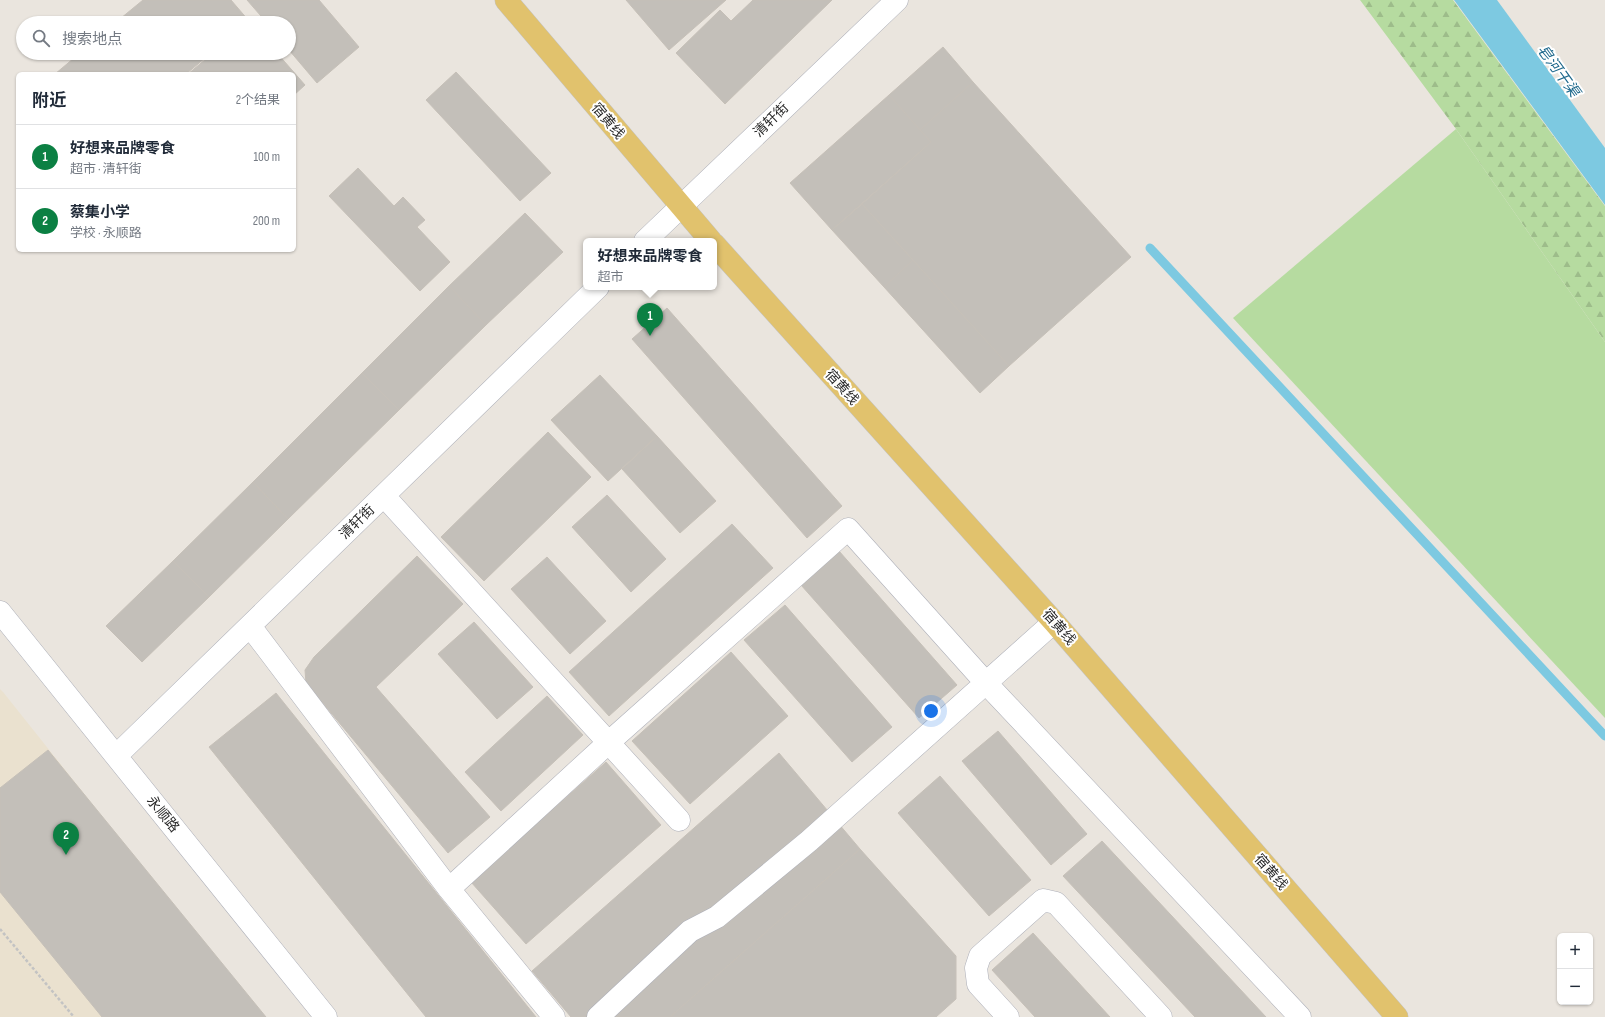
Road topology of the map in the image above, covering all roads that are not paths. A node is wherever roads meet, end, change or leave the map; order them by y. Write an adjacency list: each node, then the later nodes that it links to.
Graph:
1 (506, 0): 3 (main road, 宿黄线)
2 (897, 0): 3 (street, 清轩街)
3 (680, 207): 4 (street, 清轩街); 5 (main road, 宿黄线)
4 (648, 238)
5 (708, 238)
6 (717, 247): 10 (main road, 宿黄线)
7 (595, 290): 8 (street, 清轩街)
8 (384, 496): 11 (street, 清轩街); 13 (street)
9 (0, 612): 14 (street, 永顺路)
10 (1054, 622): 12 (street); 23 (main road, 宿黄线)
11 (250, 626): 14 (street, 清轩街); 16 (street)
12 (986, 682): 13 (street); 19 (street); 22 (street)
13 (608, 743): 15 (street); 16 (street)
14 (116, 756): 17 (street, 永顺路)
15 (679, 820)
16 (449, 889): 18 (street)
17 (326, 1017)
18 (554, 1017)
19 (598, 1017)
20 (1008, 1017): 21 (street)
21 (1161, 1017)
22 (1300, 1017)
23 (1397, 1017)

